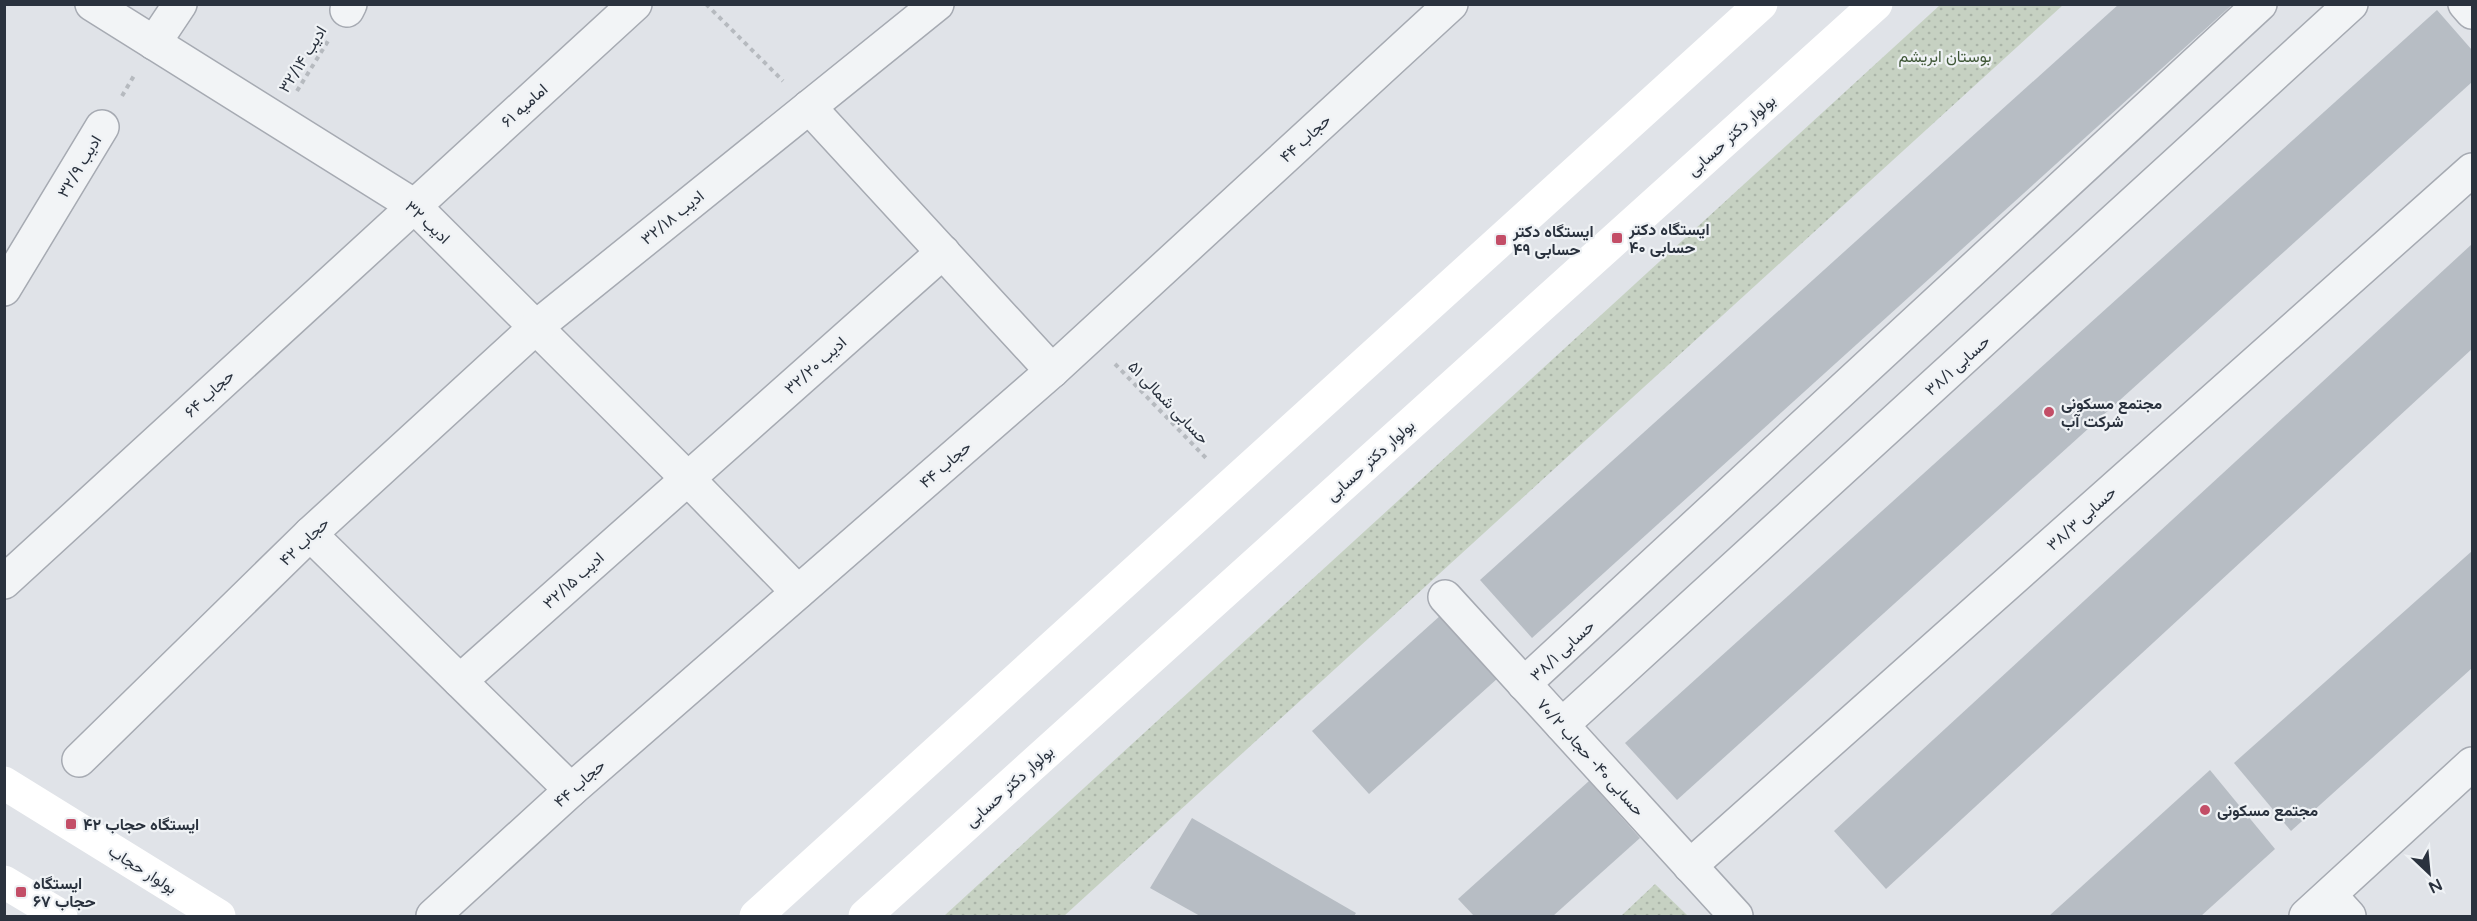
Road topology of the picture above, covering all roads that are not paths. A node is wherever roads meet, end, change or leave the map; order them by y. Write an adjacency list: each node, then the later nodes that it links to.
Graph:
1 (92, 4): 12 (street, ادیب ۳۲)
2 (180, 4): 12 (street)
3 (635, 4): 16 (street, امامیه ۶۱)
4 (937, 4): 13 (street, ادیب ۳۲/۱۸)
5 (1451, 4): 20 (street, حجاب ۴۴)
6 (1761, 4): 39 (main road)
7 (1876, 4): 40 (main road, بولوار دکتر حسابی)
8 (2260, 4): 27 (street, حسابی ۳۸/۱)
9 (2351, 4): 28 (street, حسابی ۳۸/۱)
10 (2465, 4): 11 (street)
11 (2472, 12)
12 (154, 43): 16 (street, ادیب ۳۲)
13 (809, 107): 17 (street); 19 (street, ادیب ۳۲/۱۸)
14 (102, 127): 18 (street, ادیب ۳۲/۹)
15 (2472, 170): 33 (street, حسابی ۳۸/۳)
16 (413, 206): 19 (street, ادیب ۳۲); 23 (street, حجاب ۶۴)
17 (943, 252): 20 (street); 21 (street, ادیب ۳۲/۲۰)
18 (4, 289)
19 (535, 328): 21 (street, ادیب ۳۲); 22 (street, حجاب ۴۲)
20 (1052, 371): 24 (street, حجاب ۴۴)
21 (687, 478): 24 (street, ادیب ۳۲); 26 (street, ادیب ۳۲/۱۵)
22 (310, 534): 26 (street); 29 (street, حجاب ۴۲)
23 (4, 582)
24 (798, 592): 32 (street, حجاب ۴۴)
25 (1445, 597): 27 (street, حسابی ۴۰- حجاب ۷۰/۲)
26 (460, 681): 32 (street)
27 (1524, 684): 28 (street, حسابی ۴۰- حجاب ۷۰/۲)
28 (1562, 725): 33 (street, حسابی ۴۰- حجاب ۷۰/۲)
29 (79, 760)
30 (2472, 764): 35 (street)
31 (4, 783): 37 (main road, بولوار حجاب)
32 (571, 790): 38 (street, حجاب ۴۴)
33 (1690, 866): 41 (street, حسابی ۴۰- حجاب ۷۰/۲)
34 (4, 882): 36 (main road)
35 (2340, 906): 42 (street)
36 (61, 916)
37 (219, 916)
38 (433, 916)
39 (756, 916)
40 (865, 916)
41 (1736, 916)
42 (2306, 916)

